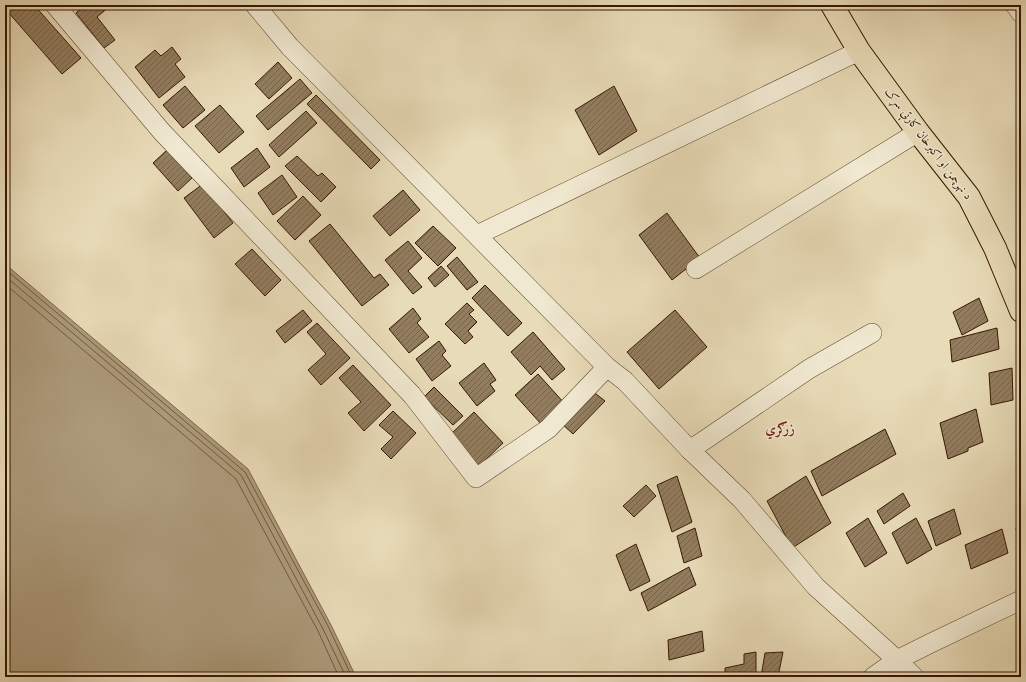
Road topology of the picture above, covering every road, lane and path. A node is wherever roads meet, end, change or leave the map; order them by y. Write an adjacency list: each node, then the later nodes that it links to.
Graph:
1 (55, 5): 12 (street)
2 (256, 5): 8 (street)
3 (832, 5): 6 (main road, د نهرچمن او اکبرخان کارتې سړک)
4 (1015, 5): 5 (street)
5 (1021, 13)
6 (859, 51): 7 (main road, د نهرچمن او اکبرخان کارتې سړک); 8 (street)
7 (918, 132): 9 (street); 10 (main road, د نهرچمن او اکبرخان کارتې سړک)
8 (477, 235): 12 (street)
9 (696, 270)
10 (1021, 311)
11 (872, 333): 13 (street)
12 (607, 367): 13 (street)
13 (690, 450): 15 (street)
14 (1021, 600): 15 (street)
15 (897, 660): 16 (street); 17 (street)
16 (873, 677)
17 (914, 677)

